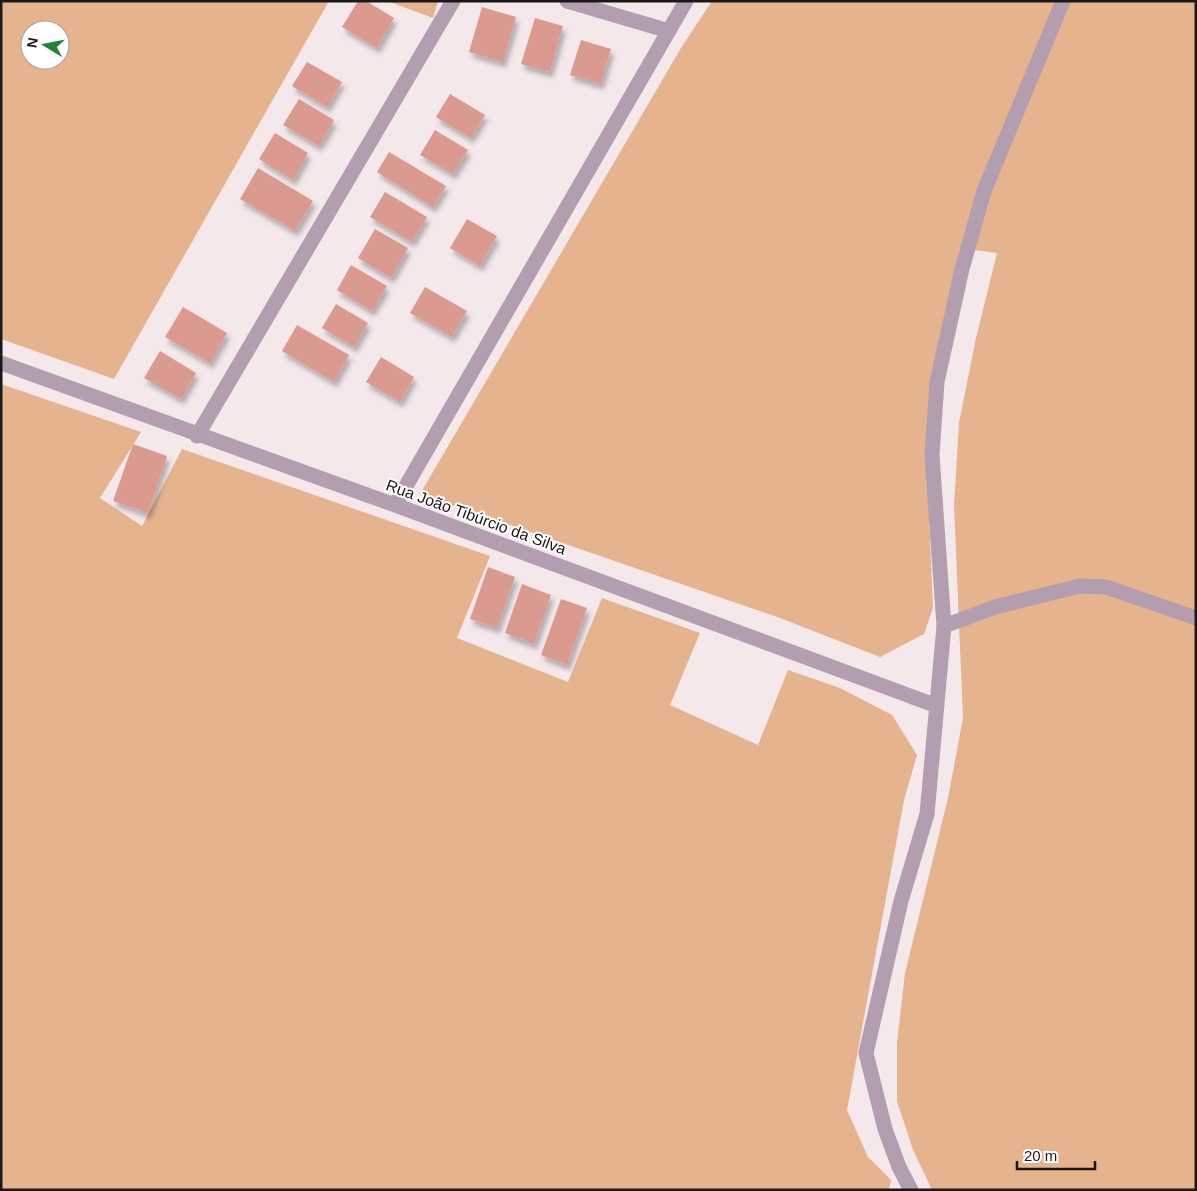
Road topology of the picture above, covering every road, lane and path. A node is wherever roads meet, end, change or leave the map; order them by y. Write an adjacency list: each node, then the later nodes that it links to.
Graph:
1 (453, 1): 7 (street)
2 (567, 1): 5 (street)
3 (686, 1): 5 (street)
4 (1063, 1): 10 (street)
5 (669, 32): 8 (street)
6 (1, 363): 7 (street, Rua João Tibúrcio da Silva)
7 (197, 436): 8 (street, Rua João Tibúrcio da Silva)
8 (395, 505): 11 (street, Rua João Tibúrcio da Silva)
9 (1196, 618): 10 (street)
10 (944, 626): 11 (street)
11 (937, 706): 12 (street)
12 (911, 1190)

